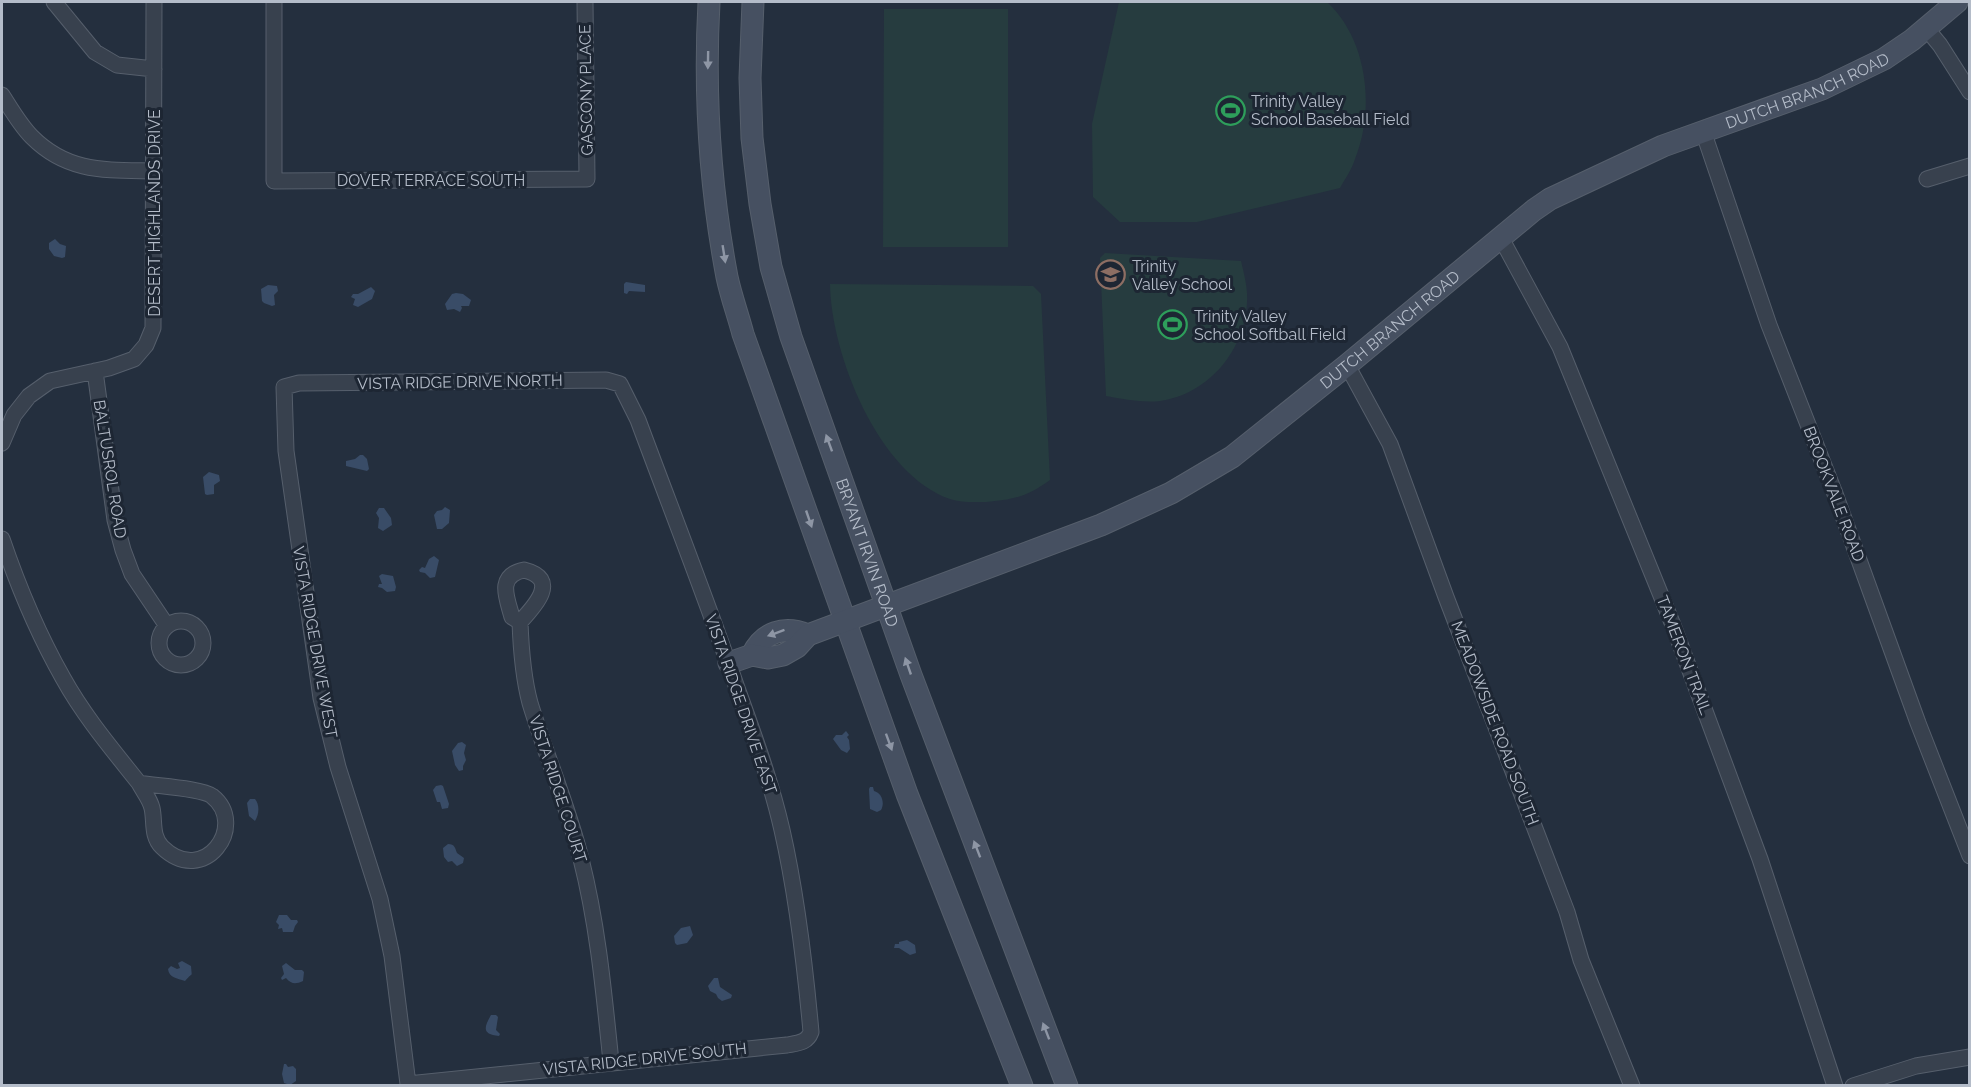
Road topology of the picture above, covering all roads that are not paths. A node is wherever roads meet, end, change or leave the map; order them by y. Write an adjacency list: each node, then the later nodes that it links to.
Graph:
1 (54, 2): 9 (street)
2 (154, 2): 9 (street, DESERT HIGHLANDS DRIVE)
3 (274, 2): 15 (street, DOVER TERRACE SOUTH)
4 (585, 2): 15 (street, GASCONY PLACE)
5 (709, 2): 25 (main road, one-way to 25)
6 (753, 2): 24 (main road, BRYANT IRVIN ROAD, one-way to 6)
7 (1957, 2): 8 (main road, DUTCH BRANCH ROAD)
8 (1926, 28): 10 (street); 12 (main road, DUTCH BRANCH ROAD)
9 (154, 69): 14 (street, DESERT HIGHLANDS DRIVE)
10 (1970, 92)
11 (2, 96): 14 (street)
12 (1703, 131): 17 (main road, DUTCH BRANCH ROAD); 30 (street, BROOKVALE ROAD)
13 (1970, 166): 16 (street)
14 (154, 171): 19 (street, DESERT HIGHLANDS DRIVE)
15 (587, 179)
16 (1928, 179)
17 (1501, 238): 18 (main road, DUTCH BRANCH ROAD); 38 (street, TAMERON TRAIL)
18 (1347, 365): 24 (main road, DUTCH BRANCH ROAD); 37 (street, MEADOWSIDE ROAD SOUTH)
19 (95, 371): 22 (street, DESERT HIGHLANDS DRIVE); 27 (street, BALTUSROL ROAD)
20 (299, 383): 21 (street, VISTA RIDGE DRIVE NORTH); 34 (street, VISTA RIDGE DRIVE WEST)
21 (620, 384): 28 (street, VISTA RIDGE DRIVE EAST)
22 (2, 443)
23 (2, 538): 29 (street)
24 (886, 604): 25 (main road, DUTCH BRANCH ROAD); 36 (main road, BRYANT IRVIN ROAD, one-way to 24)
25 (845, 621): 28 (main road, DUTCH BRANCH ROAD); 35 (main road, one-way to 35)
26 (520, 622): 33 (street, VISTA RIDGE COURT)
27 (167, 626)
28 (729, 663): 31 (street, VISTA RIDGE DRIVE EAST)
29 (139, 783): 29 (street)
30 (1970, 856)
31 (809, 1038): 33 (street, VISTA RIDGE DRIVE SOUTH)
32 (1970, 1057): 39 (street)
33 (611, 1062): 34 (street, VISTA RIDGE DRIVE SOUTH)
34 (408, 1084)
35 (1022, 1086)
36 (1067, 1086)
37 (1632, 1086)
38 (1835, 1086)
39 (1853, 1086)

